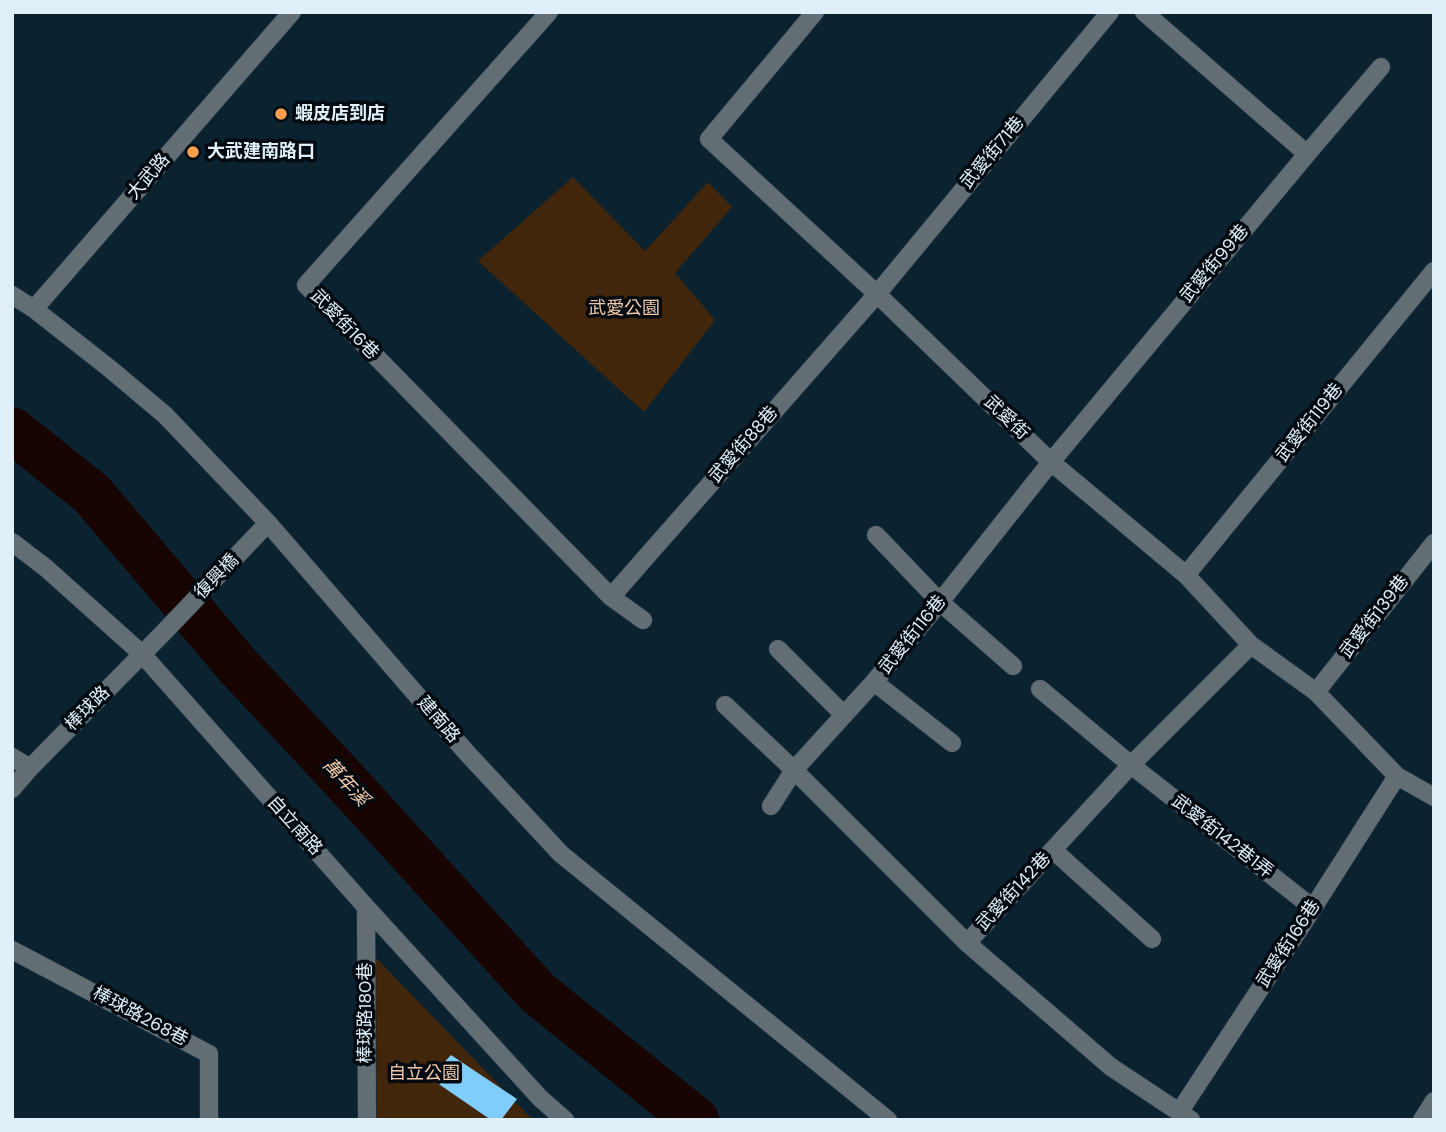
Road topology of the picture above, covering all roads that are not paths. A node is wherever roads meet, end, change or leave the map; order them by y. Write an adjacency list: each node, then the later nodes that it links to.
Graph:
1 (292, 12): 11 (street, 大武路)
2 (550, 12): 18 (street, 武愛街16巷)
3 (815, 12): 9 (street, 武愛街)
4 (1110, 12): 9 (street, 武愛街71巷)
5 (1144, 12): 7 (street)
6 (1381, 67): 7 (street, 武愛街99巷)
7 (1307, 153): 12 (street, 武愛街99巷)
8 (1434, 271): 17 (street, 武愛街119巷)
9 (877, 294): 12 (street, 武愛街); 18 (street, 武愛街88巷)
10 (12, 295): 11 (street, 建南路)
11 (34, 309): 13 (street, 建南路)
12 (1051, 462): 17 (street, 武愛街); 19 (street, 武愛街116巷)
13 (268, 523): 21 (street, 復興橋); 51 (street, 建南路)
14 (876, 535): 19 (street)
15 (12, 542): 24 (street, 自立南路)
16 (1434, 542): 28 (street, 武愛街139巷)
17 (1186, 575): 22 (street, 武愛街)
18 (611, 597): 20 (street, 武愛街16巷)
19 (940, 602): 25 (street); 26 (street, 武愛街116巷)
20 (643, 621)
21 (165, 631): 24 (street, 棒球路)
22 (1251, 645): 28 (street, 武愛街); 33 (street, 武愛街142巷)
23 (778, 649): 30 (street)
24 (142, 654): 34 (street, 棒球路); 41 (street, 自立南路)
25 (1013, 666)
26 (874, 682): 30 (street, 武愛街116巷); 31 (street)
27 (1040, 689): 33 (street, 武愛街142巷1弄)
28 (1316, 692): 36 (street, 武愛街)
29 (725, 705): 35 (street)
30 (844, 715): 35 (street, 武愛街116巷)
31 (952, 743)
32 (12, 757): 34 (street)
33 (1131, 765): 40 (street, 武愛街142巷); 42 (street, 武愛街142巷1弄)
34 (30, 768): 37 (street, 棒球路)
35 (794, 770): 39 (street, 武愛街116巷); 44 (street)
36 (1397, 776): 38 (street, 武愛街); 42 (street, 武愛街166巷)
37 (12, 789)
38 (1434, 797)
39 (771, 806)
40 (1053, 850): 43 (street); 44 (street, 武愛街142巷)
41 (366, 907): 49 (street, 棒球路180巷); 50 (street, 自立南路)
42 (1313, 908): 47 (street, 武愛街166巷)
43 (1152, 939)
44 (967, 943): 47 (street, 武愛街142巷)
45 (12, 950): 48 (street, 棒球路268巷)
46 (1434, 1101): 52 (street)
47 (1185, 1116)
48 (209, 1120)
49 (367, 1120)
50 (565, 1120)
51 (888, 1120)
52 (1422, 1120)

